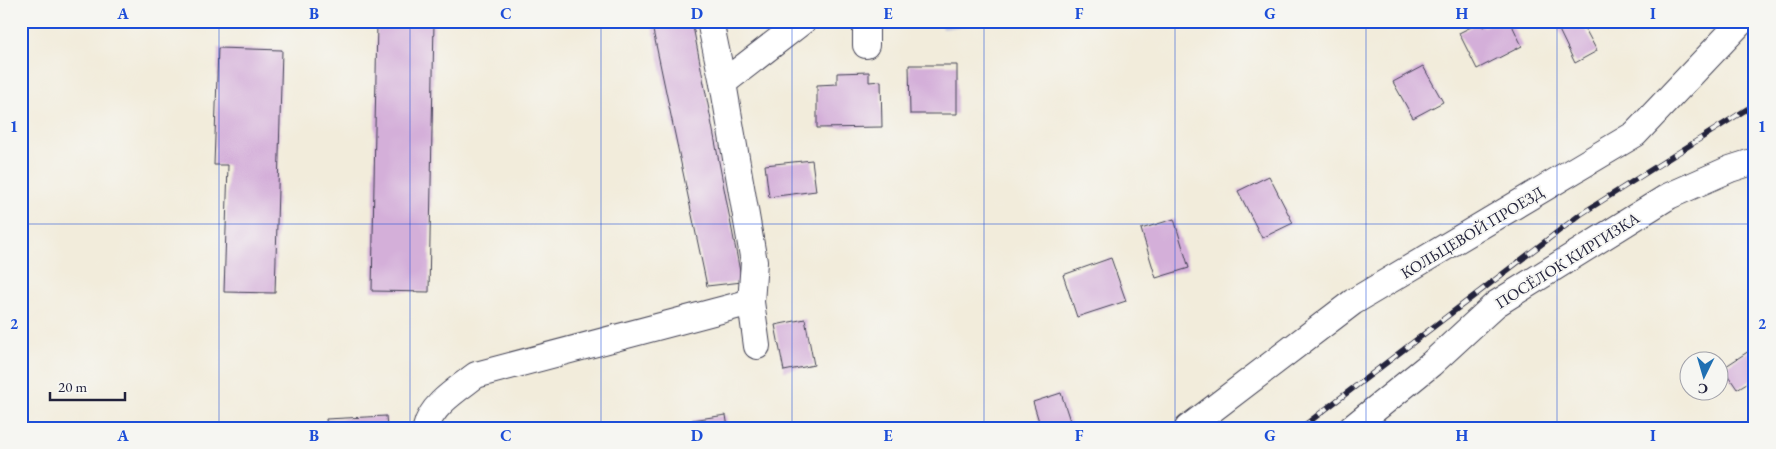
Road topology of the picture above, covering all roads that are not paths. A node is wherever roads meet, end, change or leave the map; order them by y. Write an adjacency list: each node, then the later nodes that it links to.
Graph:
1 (710, 21): 4 (street)
2 (803, 21): 4 (street)
3 (1742, 21): 9 (street, КОЛЬЦЕВОЙ ПРОЕЗД)
4 (723, 83): 6 (street)
5 (1755, 161): 10 (street, ПОСЁЛОК КИРГИЗКА)
6 (751, 302): 7 (street); 8 (street)
7 (757, 346)
8 (426, 428)
9 (1188, 428)
10 (1352, 428)

